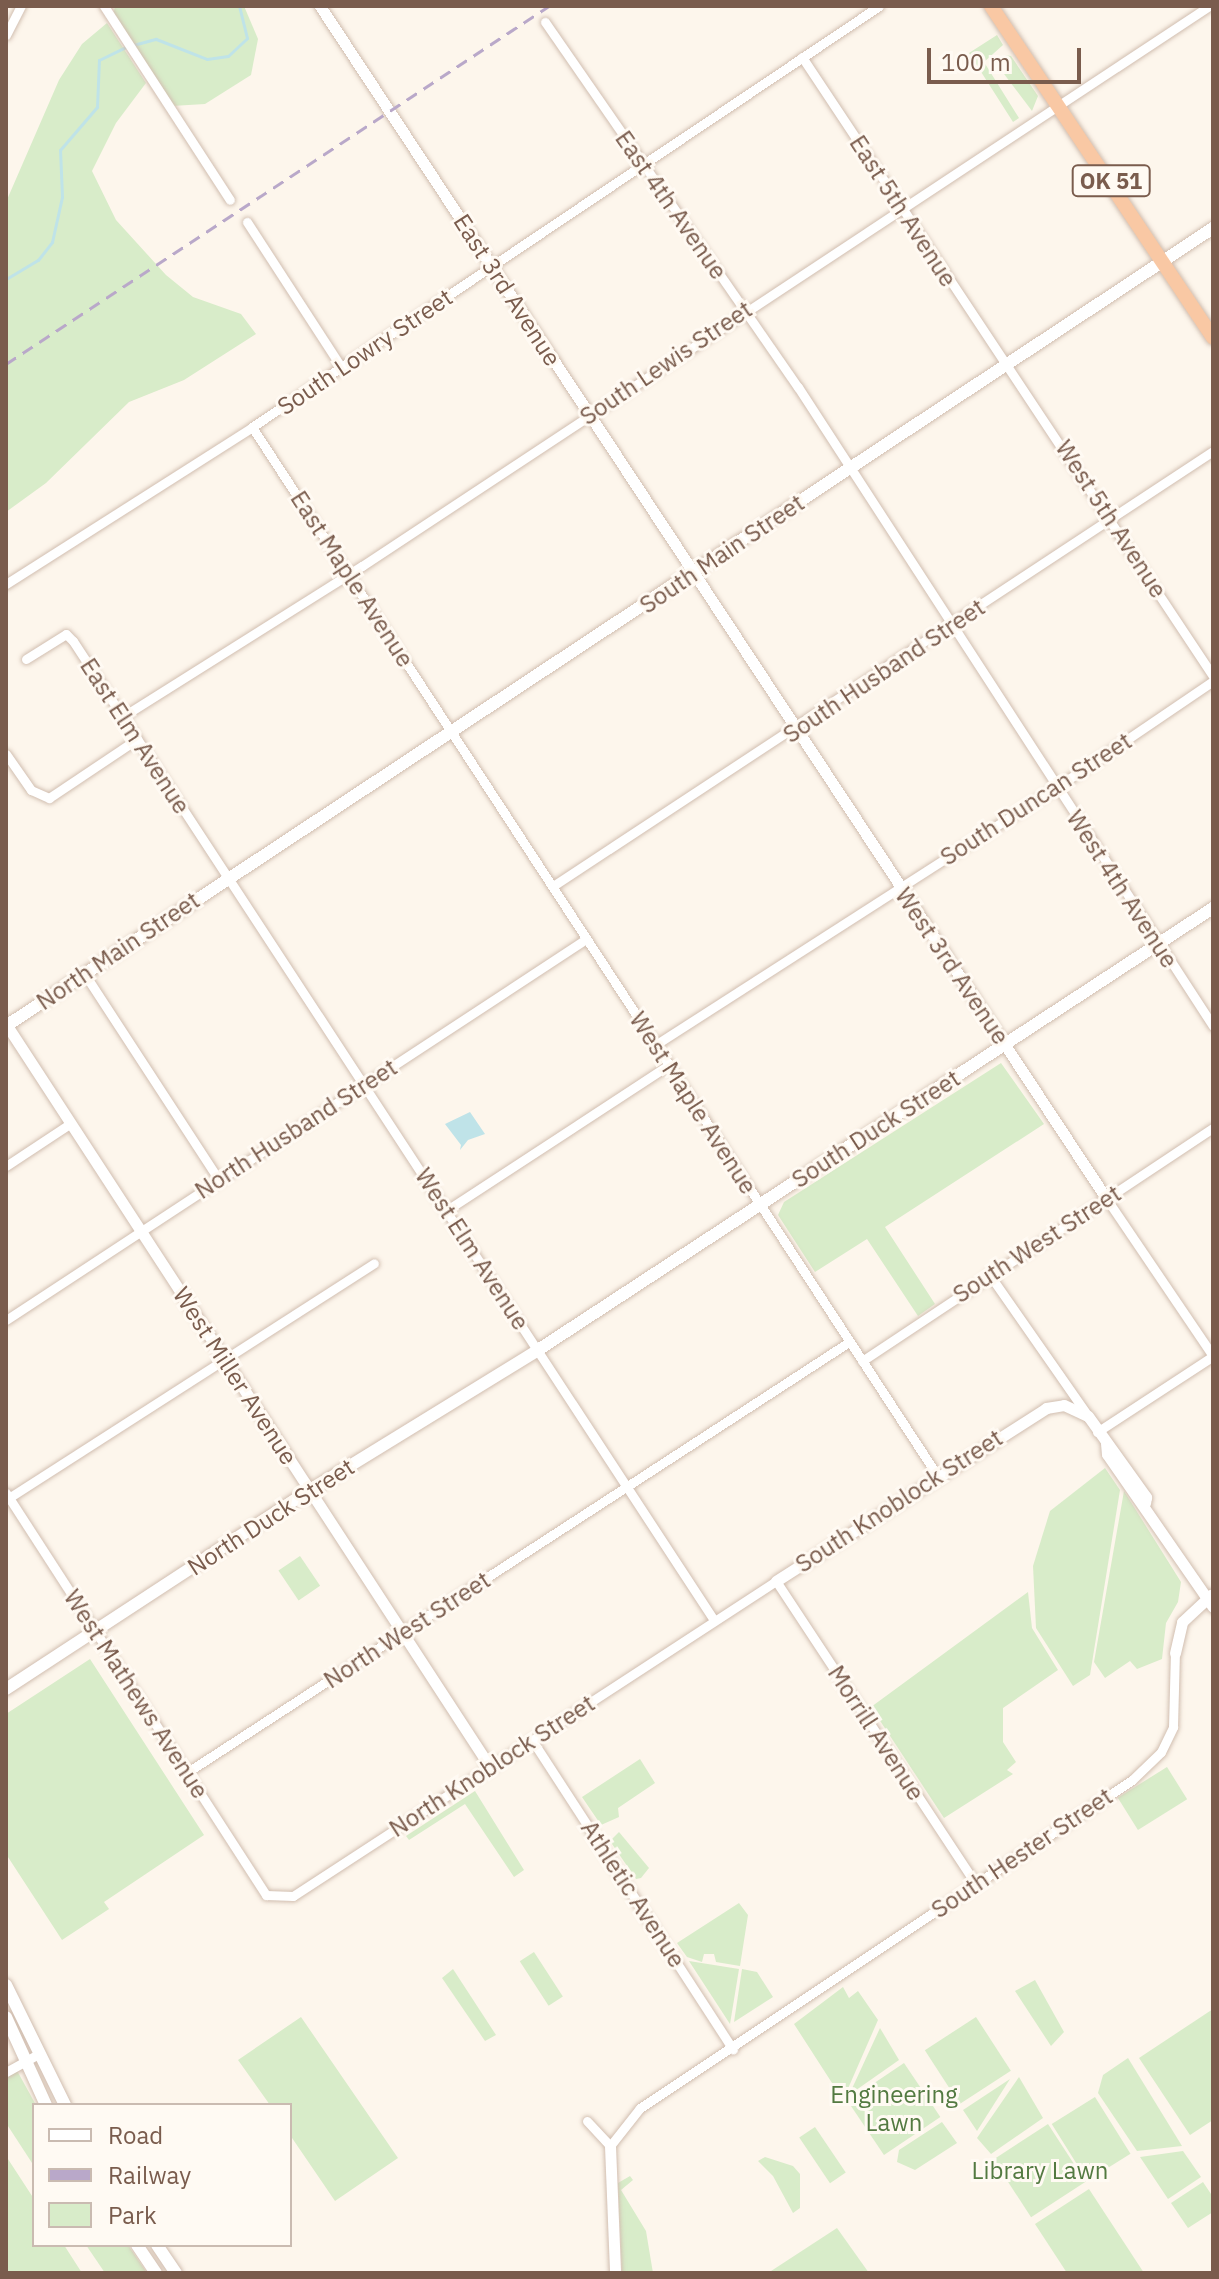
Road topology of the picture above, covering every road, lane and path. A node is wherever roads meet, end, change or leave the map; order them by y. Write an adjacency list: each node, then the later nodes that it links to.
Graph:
1 (21, 6): 8 (street)
2 (104, 6): 12 (street)
3 (320, 6): 17 (street, East 3rd Avenue)
4 (879, 6): 9 (street, South Lowry Street)
5 (991, 6): 10 (highway, OK 51)
6 (1209, 6): 10 (street, South Lewis Street)
7 (545, 22): 11 (street, East 4th Avenue)
8 (6, 35)
9 (802, 57): 11 (street, South Lowry Street); 13 (street, East 5th Avenue)
10 (1058, 103): 13 (street, South Lewis Street); 16 (highway, OK 51)
11 (643, 165): 17 (street, South Lowry Street); 18 (street, East 4th Avenue)
12 (230, 200)
13 (901, 208): 18 (street, South Lewis Street); 20 (street, East 5th Avenue)
14 (247, 222): 21 (street)
15 (1213, 228): 16 (main road, South Main Street)
16 (1162, 260): 19 (highway, OK 51); 20 (main road, South Main Street)
17 (493, 265): 21 (street, South Lowry Street); 22 (street, East 3rd Avenue)
18 (745, 310): 22 (street, South Lewis Street); 25 (street, East 4th Avenue)
19 (1213, 337)
20 (1006, 363): 25 (main road, South Main Street); 26 (street, West 5th Avenue)
21 (341, 367): 23 (street, South Lowry Street)
22 (587, 415): 27 (street, East 3rd Avenue); 28 (street, South Lewis Street)
23 (252, 427): 28 (street, East Maple Avenue); 29 (street, South Lowry Street)
24 (1213, 451): 26 (street, South Husband Street)
25 (849, 469): 27 (main road, South Main Street); 30 (street, West 4th Avenue)
26 (1111, 519): 30 (street, South Husband Street); 32 (street, West 5th Avenue)
27 (694, 573): 34 (street, West 3rd Avenue); 35 (main road, South Main Street)
28 (348, 575): 33 (street, South Lewis Street); 35 (street, East Maple Avenue)
29 (6, 584)
30 (952, 626): 34 (street, South Husband Street); 38 (street, West 4th Avenue)
31 (26, 659): 33 (street, East Elm Avenue)
32 (1213, 678): 38 (street, South Duncan Street)
33 (122, 717): 36 (street, East Elm Avenue)
34 (797, 730): 40 (street, South Husband Street); 41 (street, West 3rd Avenue)
35 (452, 731): 39 (main road, South Main Street); 40 (street, West Maple Avenue)
36 (137, 739): 37 (street); 39 (street, East Elm Avenue)
37 (6, 754)
38 (1057, 787): 41 (street, South Duncan Street); 44 (street, West 4th Avenue)
39 (230, 877): 45 (main road, North Main Street); 51 (street, West Elm Avenue)
40 (553, 886): 43 (street, West Maple Avenue)
41 (901, 888): 48 (street, South Duncan Street); 49 (street, West 3rd Avenue)
42 (1213, 908): 44 (main road, South Duck Street)
43 (586, 939): 48 (street, West Maple Avenue); 51 (street, North Husband Street)
44 (1161, 942): 47 (street, West 4th Avenue); 49 (main road, South Duck Street)
45 (84, 973): 46 (main road, North Main Street); 55 (street)
46 (6, 1026): 52 (street, West Miller Avenue)
47 (1213, 1026)
48 (655, 1045): 50 (street, West Maple Avenue)
49 (1005, 1045): 56 (street, West 3rd Avenue); 57 (main road, South Duck Street)
50 (669, 1065): 57 (street, West Maple Avenue); 58 (street)
51 (365, 1084): 55 (street, North Husband Street); 58 (street, West Elm Avenue)
52 (71, 1123): 54 (street); 59 (street, West Miller Avenue)
53 (1213, 1128): 56 (street, South West Street)
54 (6, 1166)
55 (219, 1180): 59 (street, North Husband Street)
56 (1106, 1198): 61 (street, South West Street); 65 (street, West 3rd Avenue)
57 (759, 1205): 63 (street, West Maple Avenue); 64 (main road, South Duck Street)
58 (447, 1210): 64 (street, West Elm Avenue)
59 (141, 1231): 62 (street, North Husband Street); 66 (street, West Miller Avenue)
60 (374, 1263): 66 (street)
61 (989, 1274): 67 (street, South West Street); 68 (street)
62 (6, 1320)
63 (849, 1342): 67 (street, West Maple Avenue); 71 (street)
64 (538, 1350): 71 (street, West Elm Avenue); 72 (main road, North Duck Street)
65 (1213, 1356): 69 (street)
66 (223, 1357): 72 (street, West Miller Avenue); 73 (street)
67 (862, 1361): 70 (street, West Maple Avenue)
68 (1088, 1416): 69 (street); 70 (street, South Knoblock Street)
69 (1097, 1432): 75 (street)
70 (937, 1475): 74 (street, South Knoblock Street)
71 (628, 1487): 76 (street, West Elm Avenue); 78 (street, North West Street)
72 (309, 1491): 77 (main road, North Duck Street); 78 (street, West Miller Avenue)
73 (7, 1497): 77 (street, West Mathews Avenue)
74 (776, 1581): 76 (street, South Knoblock Street); 84 (street, Morrill Avenue)
75 (1211, 1599): 79 (street, South Hester Street)
76 (714, 1620): 81 (street, North Knoblock Street)
77 (95, 1631): 80 (main road, North Duck Street); 83 (street, West Mathews Avenue)
78 (402, 1633): 82 (street, West Miller Avenue); 83 (street, North West Street)
79 (1175, 1653): 84 (street, South Hester Street)
80 (6, 1689)
81 (532, 1740): 82 (street, North Knoblock Street); 88 (street, Athletic Avenue)
82 (490, 1767): 85 (street, North Knoblock Street)
83 (186, 1773): 85 (street, West Mathews Avenue)
84 (976, 1884): 88 (street, South Hester Street)
85 (266, 1895)
86 (6, 1985): 89 (main road)
87 (6, 2017): 90 (main road)
88 (733, 2049): 95 (street, South Hester Street)
89 (37, 2055): 90 (street); 93 (main road)
90 (23, 2062): 91 (street); 92 (main road)
91 (6, 2072)
92 (45, 2103)
93 (64, 2103)
94 (587, 2121): 95 (street)
95 (610, 2146): 100 (street)
96 (138, 2247): 98 (main road)
97 (158, 2247): 99 (main road)
98 (156, 2273)
99 (176, 2273)
100 (615, 2273)

